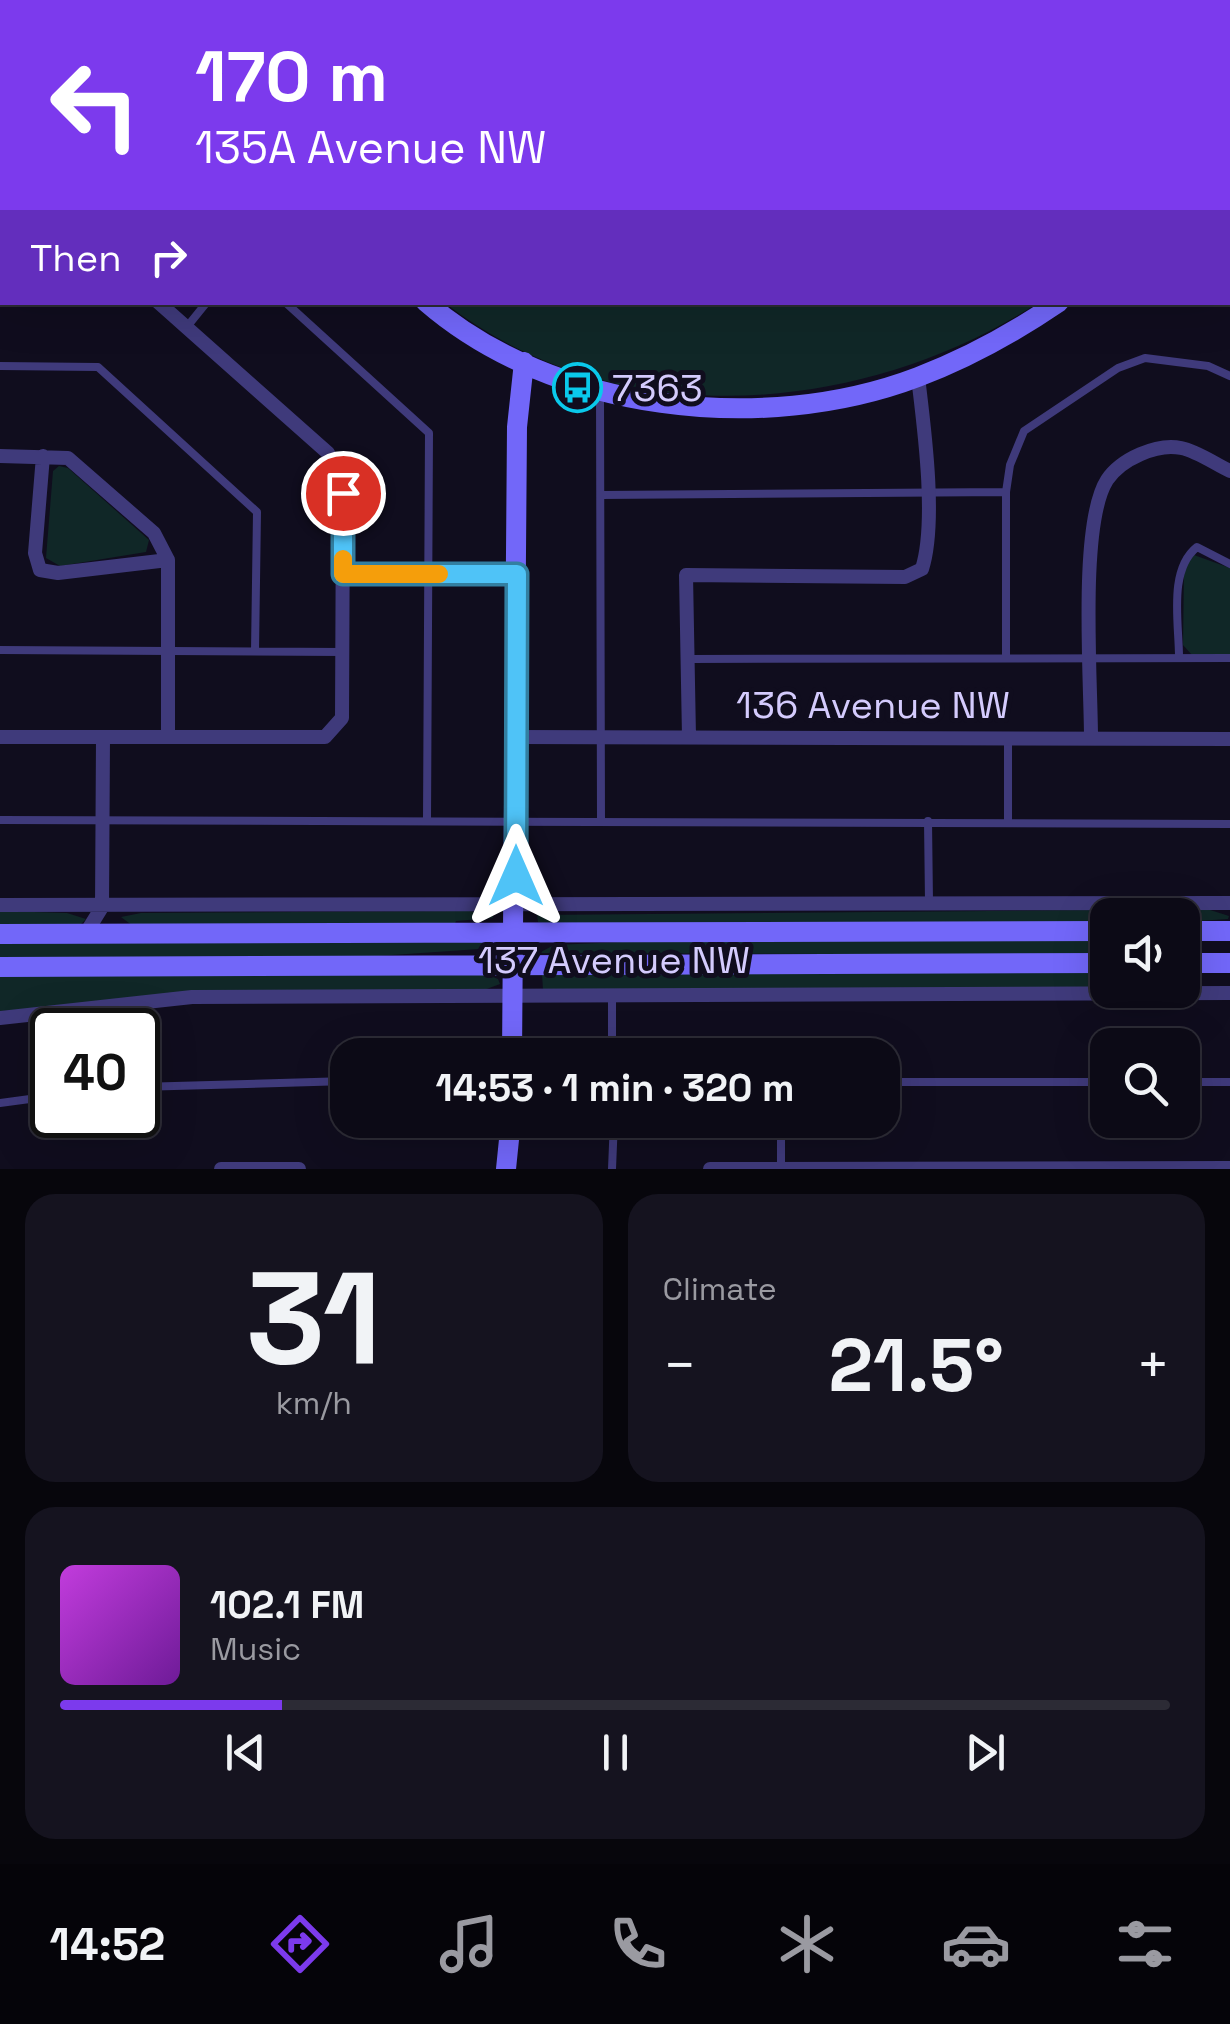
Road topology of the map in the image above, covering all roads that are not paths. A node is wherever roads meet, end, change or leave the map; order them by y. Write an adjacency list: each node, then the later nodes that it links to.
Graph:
1 (161, 305): 6 (street)
2 (204, 305): 6 (lane)
3 (289, 305): 21 (lane)
4 (430, 305): 7 (main road)
5 (1055, 305): 10 (main road)
6 (186, 328): 20 (street)
7 (524, 362): 11 (main road); 22 (main road)
8 (0, 366): 25 (lane)
9 (1230, 376): 15 (lane)
10 (918, 377): 11 (main road); 16 (street)
11 (600, 390): 17 (lane)
12 (0, 456): 13 (street)
13 (43, 456): 18 (street); 18 (street)
14 (1230, 471): 29 (street)
15 (1006, 492): 16 (lane); 27 (lane)
16 (926, 494): 17 (lane); 31 (street)
17 (601, 495): 32 (lane)
18 (168, 560): 24 (street)
19 (1230, 564): 28 (lane)
20 (343, 574): 21 (street); 26 (street)
21 (428, 574): 22 (street); 44 (lane)
22 (517, 574): 34 (main road)
23 (0, 650): 24 (lane)
24 (168, 651): 25 (lane); 33 (street)
25 (256, 651): 26 (lane)
26 (344, 652): 33 (street)
27 (1006, 657): 29 (lane); 31 (lane)
28 (1179, 657): 29 (lane); 30 (lane)
29 (1091, 658): 39 (street)
30 (1230, 658)
31 (688, 659): 35 (street)
32 (599, 736): 34 (street, 136 Avenue NW); 35 (street, 136 Avenue NW); 42 (lane)
33 (168, 737): 37 (street)
34 (517, 737): 45 (main road)
35 (688, 737): 38 (street, 136 Avenue NW)
36 (0, 738): 37 (street)
37 (103, 738): 43 (street)
38 (1008, 738): 39 (street, 136 Avenue NW); 47 (lane)
39 (1091, 738): 40 (street, 136 Avenue NW)
40 (1230, 739)
41 (0, 820): 43 (lane)
42 (600, 820): 45 (lane); 46 (lane)
43 (102, 821): 44 (lane); 53 (street)
44 (427, 821): 45 (lane)
45 (516, 821): 51 (main road)
46 (928, 821): 47 (lane); 49 (lane)
47 (1008, 822): 48 (lane)
48 (1230, 824)
49 (929, 902): 50 (street, 137 Avenue NW); 51 (street, 137 Avenue NW)
50 (1230, 903)
51 (516, 904): 53 (street, 137 Avenue NW); 57 (main road)
52 (0, 905): 53 (street, 137 Avenue NW)
53 (102, 907): 58 (street); 59 (street)
54 (1090, 931): 57 (main road, 137 Avenue NW)
55 (1200, 931): 56 (main road)
56 (1230, 931)
57 (515, 932): 59 (main road, 137 Avenue NW); 63 (main road)
58 (86, 933): 59 (main road, 137 Avenue NW); 60 (main road, 137 Avenue NW)
59 (126, 933)
60 (0, 934)
61 (1200, 963): 62 (main road)
62 (1230, 963)
63 (514, 964): 64 (main road, 137 Avenue NW); 65 (main road, 137 Avenue NW); 67 (main road)
64 (1090, 964)
65 (0, 967)
66 (1230, 993): 68 (street, 137 Avenue NW)
67 (513, 996): 68 (street, 137 Avenue NW); 69 (street, 137 Avenue NW); 70 (main road)
68 (612, 996): 71 (lane)
69 (0, 1018)
70 (512, 1038)
71 (612, 1038)
72 (330, 1082): 77 (lane)
73 (900, 1082): 74 (lane)
74 (1090, 1082)
75 (1200, 1082): 76 (lane)
76 (1230, 1082)
77 (160, 1086)
78 (30, 1099): 79 (lane)
79 (0, 1102)
80 (509, 1138): 89 (main road)
81 (613, 1138): 90 (lane)
82 (781, 1138): 84 (lane)
83 (712, 1168): 84 (street)
84 (781, 1168): 85 (street)
85 (1072, 1168): 86 (street)
86 (1230, 1168)
87 (221, 1169): 88 (street)
88 (299, 1169)
89 (506, 1169)
90 (612, 1169)

